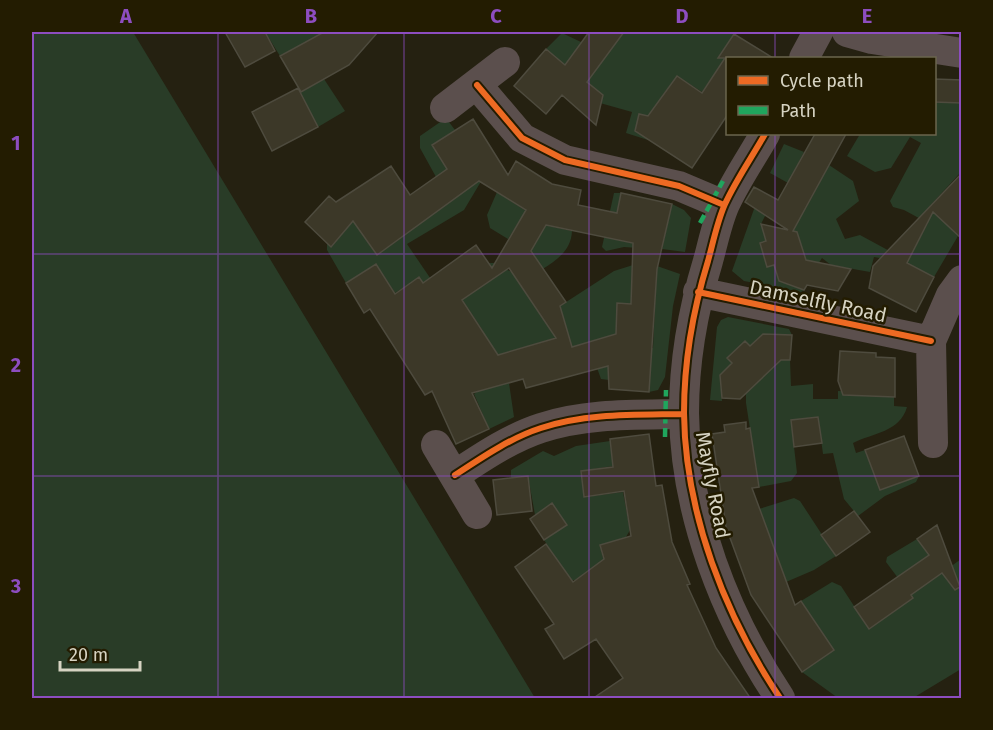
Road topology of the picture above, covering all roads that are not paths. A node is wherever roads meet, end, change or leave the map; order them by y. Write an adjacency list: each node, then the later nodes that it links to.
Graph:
1 (818, 32): 4 (street)
2 (848, 32): 3 (street)
3 (962, 53)
4 (805, 57)
5 (505, 62): 6 (street)
6 (477, 86): 7 (street); 9 (street)
7 (445, 108)
8 (764, 135): 9 (street, Mayfly Road)
9 (724, 205): 11 (street, Mayfly Road)
10 (962, 280): 12 (street)
11 (699, 292): 12 (street, Damselfly Road); 13 (street, Mayfly Road)
12 (931, 341): 14 (street)
13 (684, 414): 16 (street); 18 (street, Mayfly Road)
14 (933, 443)
15 (436, 444): 16 (street)
16 (455, 475): 17 (street)
17 (477, 514)
18 (780, 699)

